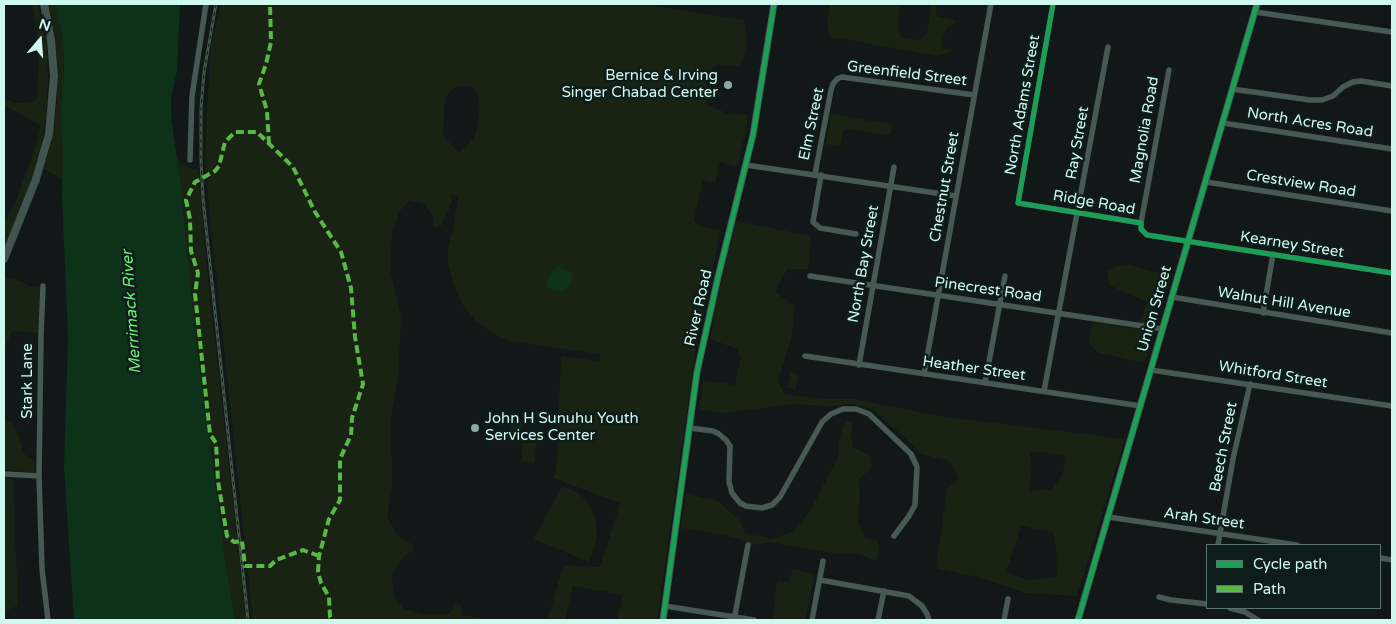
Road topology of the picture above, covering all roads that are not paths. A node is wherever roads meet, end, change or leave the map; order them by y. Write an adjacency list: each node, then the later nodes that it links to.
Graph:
1 (44, 4): 31 (main road)
2 (206, 4): 17 (street)
3 (774, 4): 18 (street, River Road)
4 (991, 4): 14 (street, Chestnut Street)
5 (1257, 4): 7 (street, Union Street)
6 (1052, 7): 24 (street, North Adams Street)
7 (1254, 12): 8 (street); 13 (street, Union Street)
8 (1392, 32)
9 (1108, 47): 26 (street, Ray Street)
10 (1169, 70): 27 (street, Magnolia Road)
11 (837, 79): 14 (street, Greenfield Street); 20 (street, Elm Street)
12 (1392, 86): 13 (street)
13 (1232, 89): 15 (street, Union Street)
14 (974, 95): 23 (street, Chestnut Street)
15 (1223, 123): 16 (street, North Acres Road); 21 (street, Union Street)
16 (1392, 149)
17 (190, 160)
18 (746, 165): 20 (street); 53 (street, River Road)
19 (894, 167): 22 (street, North Bay Street)
20 (818, 175): 22 (street); 28 (street, Elm Street)
21 (1206, 182): 25 (street, Crestview Road); 29 (street, Union Street)
22 (890, 186): 23 (street); 35 (street, North Bay Street)
23 (956, 196): 37 (street, Chestnut Street)
24 (1018, 203): 26 (street, Ridge Road)
25 (1392, 210)
26 (1078, 213): 27 (street, Ridge Road); 40 (street, Ray Street)
27 (1141, 224): 29 (street, Ridge Road)
28 (856, 234)
29 (1188, 242): 30 (street, Kearney Street); 38 (street, Union Street)
30 (1273, 254): 32 (street, Kearney Street); 41 (street)
31 (4, 259)
32 (1392, 273)
33 (810, 276): 35 (street, Pinecrest Road)
34 (1005, 276): 39 (street)
35 (873, 285): 37 (street, Pinecrest Road); 45 (street, North Bay Street)
36 (43, 286): 55 (street, Stark Lane)
37 (938, 295): 39 (street, Pinecrest Road); 47 (street, Chestnut Street)
38 (1172, 297): 41 (street, Walnut Hill Avenue); 42 (street, Union Street)
39 (999, 305): 40 (street, Pinecrest Road); 48 (street)
40 (1060, 313): 42 (street, Pinecrest Road); 50 (street, Ray Street)
41 (1263, 313): 43 (street, Walnut Hill Avenue)
42 (1163, 330): 46 (street, Union Street)
43 (1392, 333)
44 (805, 356): 45 (street, Heather Street)
45 (859, 365): 47 (street, Heather Street)
46 (1151, 370): 49 (street, Whitford Street); 51 (street, Union Street)
47 (924, 374): 48 (street, Heather Street)
48 (985, 383): 50 (street, Heather Street)
49 (1250, 384): 52 (street, Whitford Street); 57 (street, Beech Street)
50 (1044, 391): 51 (street, Heather Street)
51 (1140, 406): 56 (street, Union Street)
52 (1392, 406)
53 (690, 428): 58 (street); 68 (street, River Road)
54 (4, 474): 55 (street)
55 (40, 476): 71 (street, Stark Lane)
56 (1108, 517): 57 (street, Arah Street); 78 (street, Union Street)
57 (1220, 533): 59 (street, Beech Street); 60 (street, Arah Street)
58 (894, 536)
59 (1218, 544)
60 (1291, 544)
61 (748, 545): 70 (street)
62 (823, 561): 63 (street)
63 (820, 580): 64 (street); 74 (street)
64 (884, 590): 75 (street); 76 (street)
65 (1159, 597): 67 (street)
66 (1008, 599): 77 (street)
67 (1206, 604)
68 (665, 606): 70 (street); 72 (street, River Road)
69 (1234, 609): 79 (street)
70 (735, 619): 73 (street)
71 (48, 620)
72 (663, 620)
73 (754, 620)
74 (812, 620)
75 (878, 620)
76 (928, 620)
77 (1004, 620)
78 (1078, 620)
79 (1258, 620)

